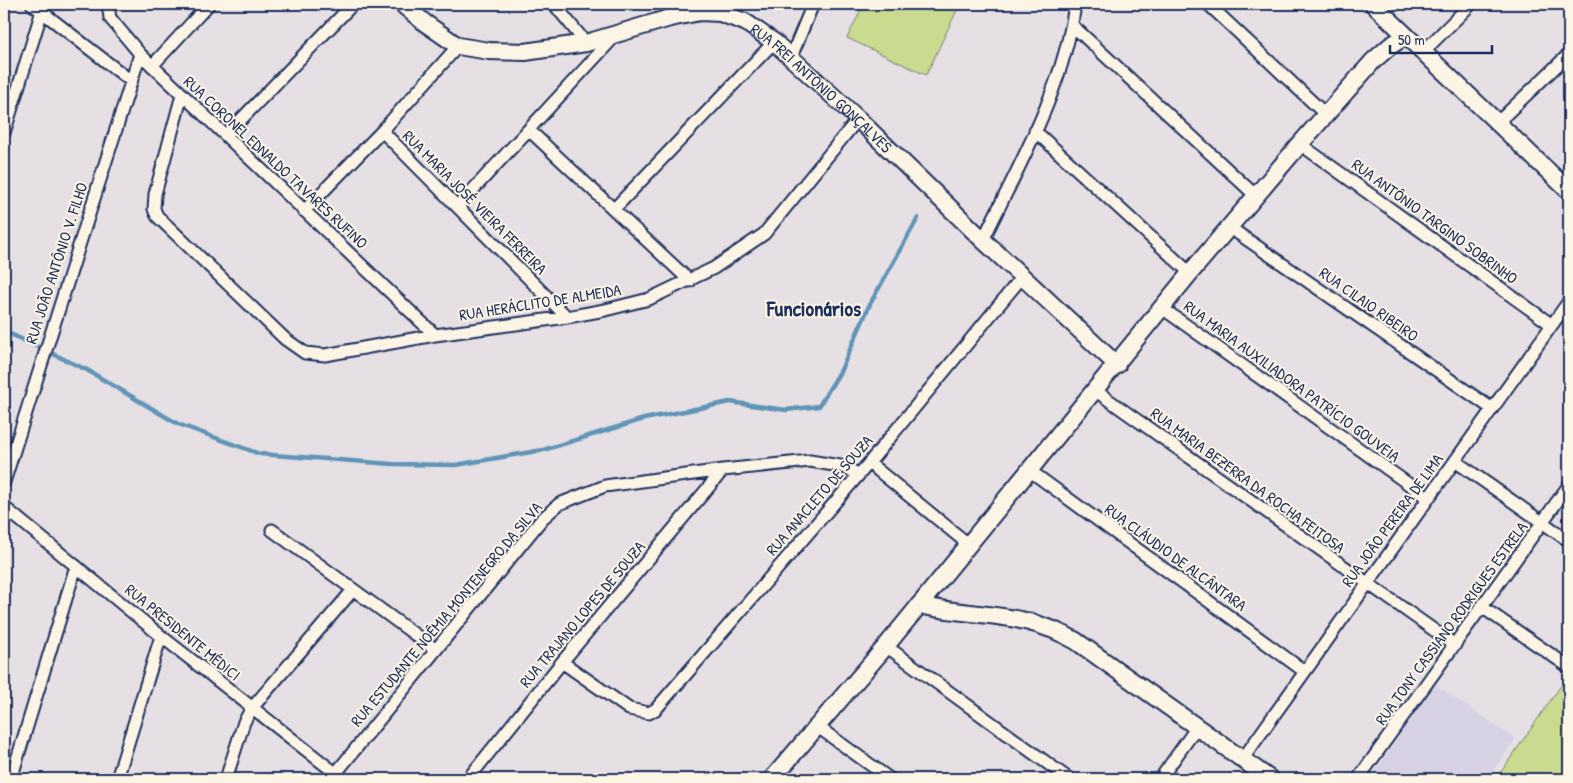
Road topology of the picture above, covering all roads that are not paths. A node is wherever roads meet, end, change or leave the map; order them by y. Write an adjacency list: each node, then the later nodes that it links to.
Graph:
1 (32, 4): 12 (street)
2 (108, 4): 20 (street, RUA CORONEL EDNALDO TAVARES RUFINO)
3 (209, 4): 23 (street)
4 (353, 4): 33 (street)
5 (402, 4): 18 (street, RUA FREI ANTÔNIO GONÇALVES)
6 (554, 4): 17 (street)
7 (813, 4): 22 (street)
8 (1075, 4): 13 (street)
9 (1208, 4): 26 (street)
10 (1373, 4): 15 (street)
11 (1471, 4): 19 (street)
12 (42, 11): 24 (street); 32 (street)
13 (1072, 25): 31 (street); 36 (street)
14 (619, 32): 16 (street, RUA FREI ANTÔNIO GONÇALVES); 17 (street, RUA FREI ANTÔNIO GONÇALVES); 29 (street)
15 (1406, 36): 19 (street); 26 (street)
16 (774, 42): 22 (street, RUA FREI ANTÔNIO GONÇALVES); 38 (street)
17 (586, 43): 18 (street, RUA FREI ANTÔNIO GONÇALVES)
18 (458, 46): 30 (street)
19 (1423, 52): 28 (street)
20 (140, 54): 23 (street, RUA CORONEL EDNALDO TAVARES RUFINO); 24 (street, RUA JOÃO ANTÔNIO V. FILHO)
21 (1569, 54): 28 (street)
22 (791, 57): 27 (street, RUA FREI ANTÔNIO GONÇALVES)
23 (152, 66): 25 (street, RUA CORONEL EDNALDO TAVARES RUFINO)
24 (131, 80): 58 (street, RUA JOÃO ANTÔNIO V. FILHO)
25 (182, 95): 33 (street, RUA CORONEL EDNALDO TAVARES RUFINO); 49 (street, RUA HERÁCLITO DE ALMEIDA)
26 (1325, 114): 34 (street)
27 (858, 118): 41 (street, RUA FREI ANTÔNIO GONÇALVES); 44 (street, RUA HERÁCLITO DE ALMEIDA)
28 (1498, 122): 35 (street)
29 (529, 130): 37 (street); 38 (street)
30 (382, 131): 37 (street, RUA MARIA JOSÉ VIEIRA FERREIRA); 39 (street)
31 (1035, 131): 41 (street); 42 (street)
32 (4, 134)
33 (227, 134): 39 (street, RUA CORONEL EDNALDO TAVARES RUFINO)
34 (1300, 144): 36 (street); 48 (street, RUA ANTÔNIO TARGINO SOBRINHO)
35 (1569, 191)
36 (1256, 196): 40 (street)
37 (458, 206): 47 (street, RUA MARIA JOSÉ VIEIRA FERREIRA)
38 (615, 208): 44 (street)
39 (304, 211): 49 (street, RUA CORONEL EDNALDO TAVARES RUFINO)
40 (1229, 227): 42 (street); 52 (street, RUA CILAIO RIBEIRO)
41 (983, 240): 43 (street, RUA FREI ANTÔNIO GONÇALVES)
42 (1190, 273): 46 (street)
43 (1022, 277): 50 (street, RUA FREI ANTÔNIO GONÇALVES); 54 (street, RUA ANACLETO DE SOUZA)
44 (690, 281): 47 (street, RUA HERÁCLITO DE ALMEIDA)
45 (1569, 301): 48 (street, RUA JOÃO PEREIRA DE LIMA)
46 (1162, 308): 50 (street); 60 (street, RUA MARIA AUXILIADORA PATRÍCIO GOUVEIA)
47 (567, 317): 49 (street, RUA HERÁCLITO DE ALMEIDA)
48 (1552, 325): 52 (street, RUA JOÃO PEREIRA DE LIMA)
49 (435, 335)
50 (1117, 365): 51 (street)
51 (1096, 391): 56 (street); 67 (street, RUA MARIA BEZERRA DA ROCHA FEITOSA)
52 (1491, 408): 53 (street, RUA JOÃO PEREIRA DE LIMA)
53 (1455, 461): 60 (street, RUA JOÃO PEREIRA DE LIMA); 62 (street)
54 (869, 463): 57 (street, RUA ANACLETO DE SOUZA); 65 (street)
55 (723, 470): 57 (street, RUA ESTUDANTE NOÊMIA MONTENEGRO DA SILVA); 74 (street, RUA ESTUDANTE NOÊMIA MONTENEGRO DA SILVA); 75 (street, RUA TRAJANO LOPES DE SOUZA)
56 (1029, 470): 65 (street); 77 (street, RUA CLÁUDIO DE ALCÂNTARA)
57 (859, 474): 75 (street, RUA ANACLETO DE SOUZA)
58 (4, 482)
59 (1569, 485): 62 (street, RUA TONY CASSIANO RODRIGUES ESTRELA)
60 (1428, 498): 67 (street, RUA JOÃO PEREIRA DE LIMA)
61 (4, 507): 66 (street, RUA PRESIDENTE MÉDICI)
62 (1543, 522): 64 (street); 70 (street, RUA TONY CASSIANO RODRIGUES ESTRELA)
63 (272, 530): 68 (street)
64 (1569, 541)
65 (968, 544): 69 (street)
66 (76, 566): 71 (street, RUA PRESIDENTE MÉDICI); 83 (street)
67 (1366, 584): 72 (street, RUA MARIA BEZERRA DA ROCHA FEITOSA); 77 (street, RUA JOÃO PEREIRA DE LIMA)
68 (353, 590): 74 (street); 78 (street)
69 (919, 605): 73 (street); 80 (street)
70 (1482, 607): 72 (street, RUA TONY CASSIANO RODRIGUES ESTRELA); 76 (street)
71 (161, 636): 78 (street, RUA PRESIDENTE MÉDICI); 84 (street)
72 (1455, 645): 92 (street, RUA TONY CASSIANO RODRIGUES ESTRELA)
73 (886, 646): 79 (street); 89 (street)
74 (436, 650): 82 (street, RUA ESTUDANTE NOÊMIA MONTENEGRO DA SILVA)
75 (562, 662): 86 (street, RUA TRAJANO LOPES DE SOUZA)
76 (1569, 667)
77 (1304, 671): 81 (street, RUA JOÃO PEREIRA DE LIMA)
78 (252, 708): 82 (street, RUA PRESIDENTE MÉDICI); 85 (street)
79 (818, 727): 87 (street); 88 (street)
80 (1198, 727): 81 (street); 90 (street)
81 (1242, 760): 91 (street)
82 (338, 777)
83 (11, 779)
84 (117, 779)
85 (226, 779)
86 (468, 779)
87 (772, 779)
88 (890, 779)
89 (1069, 779)
90 (1160, 779)
91 (1270, 779)
92 (1358, 779)

